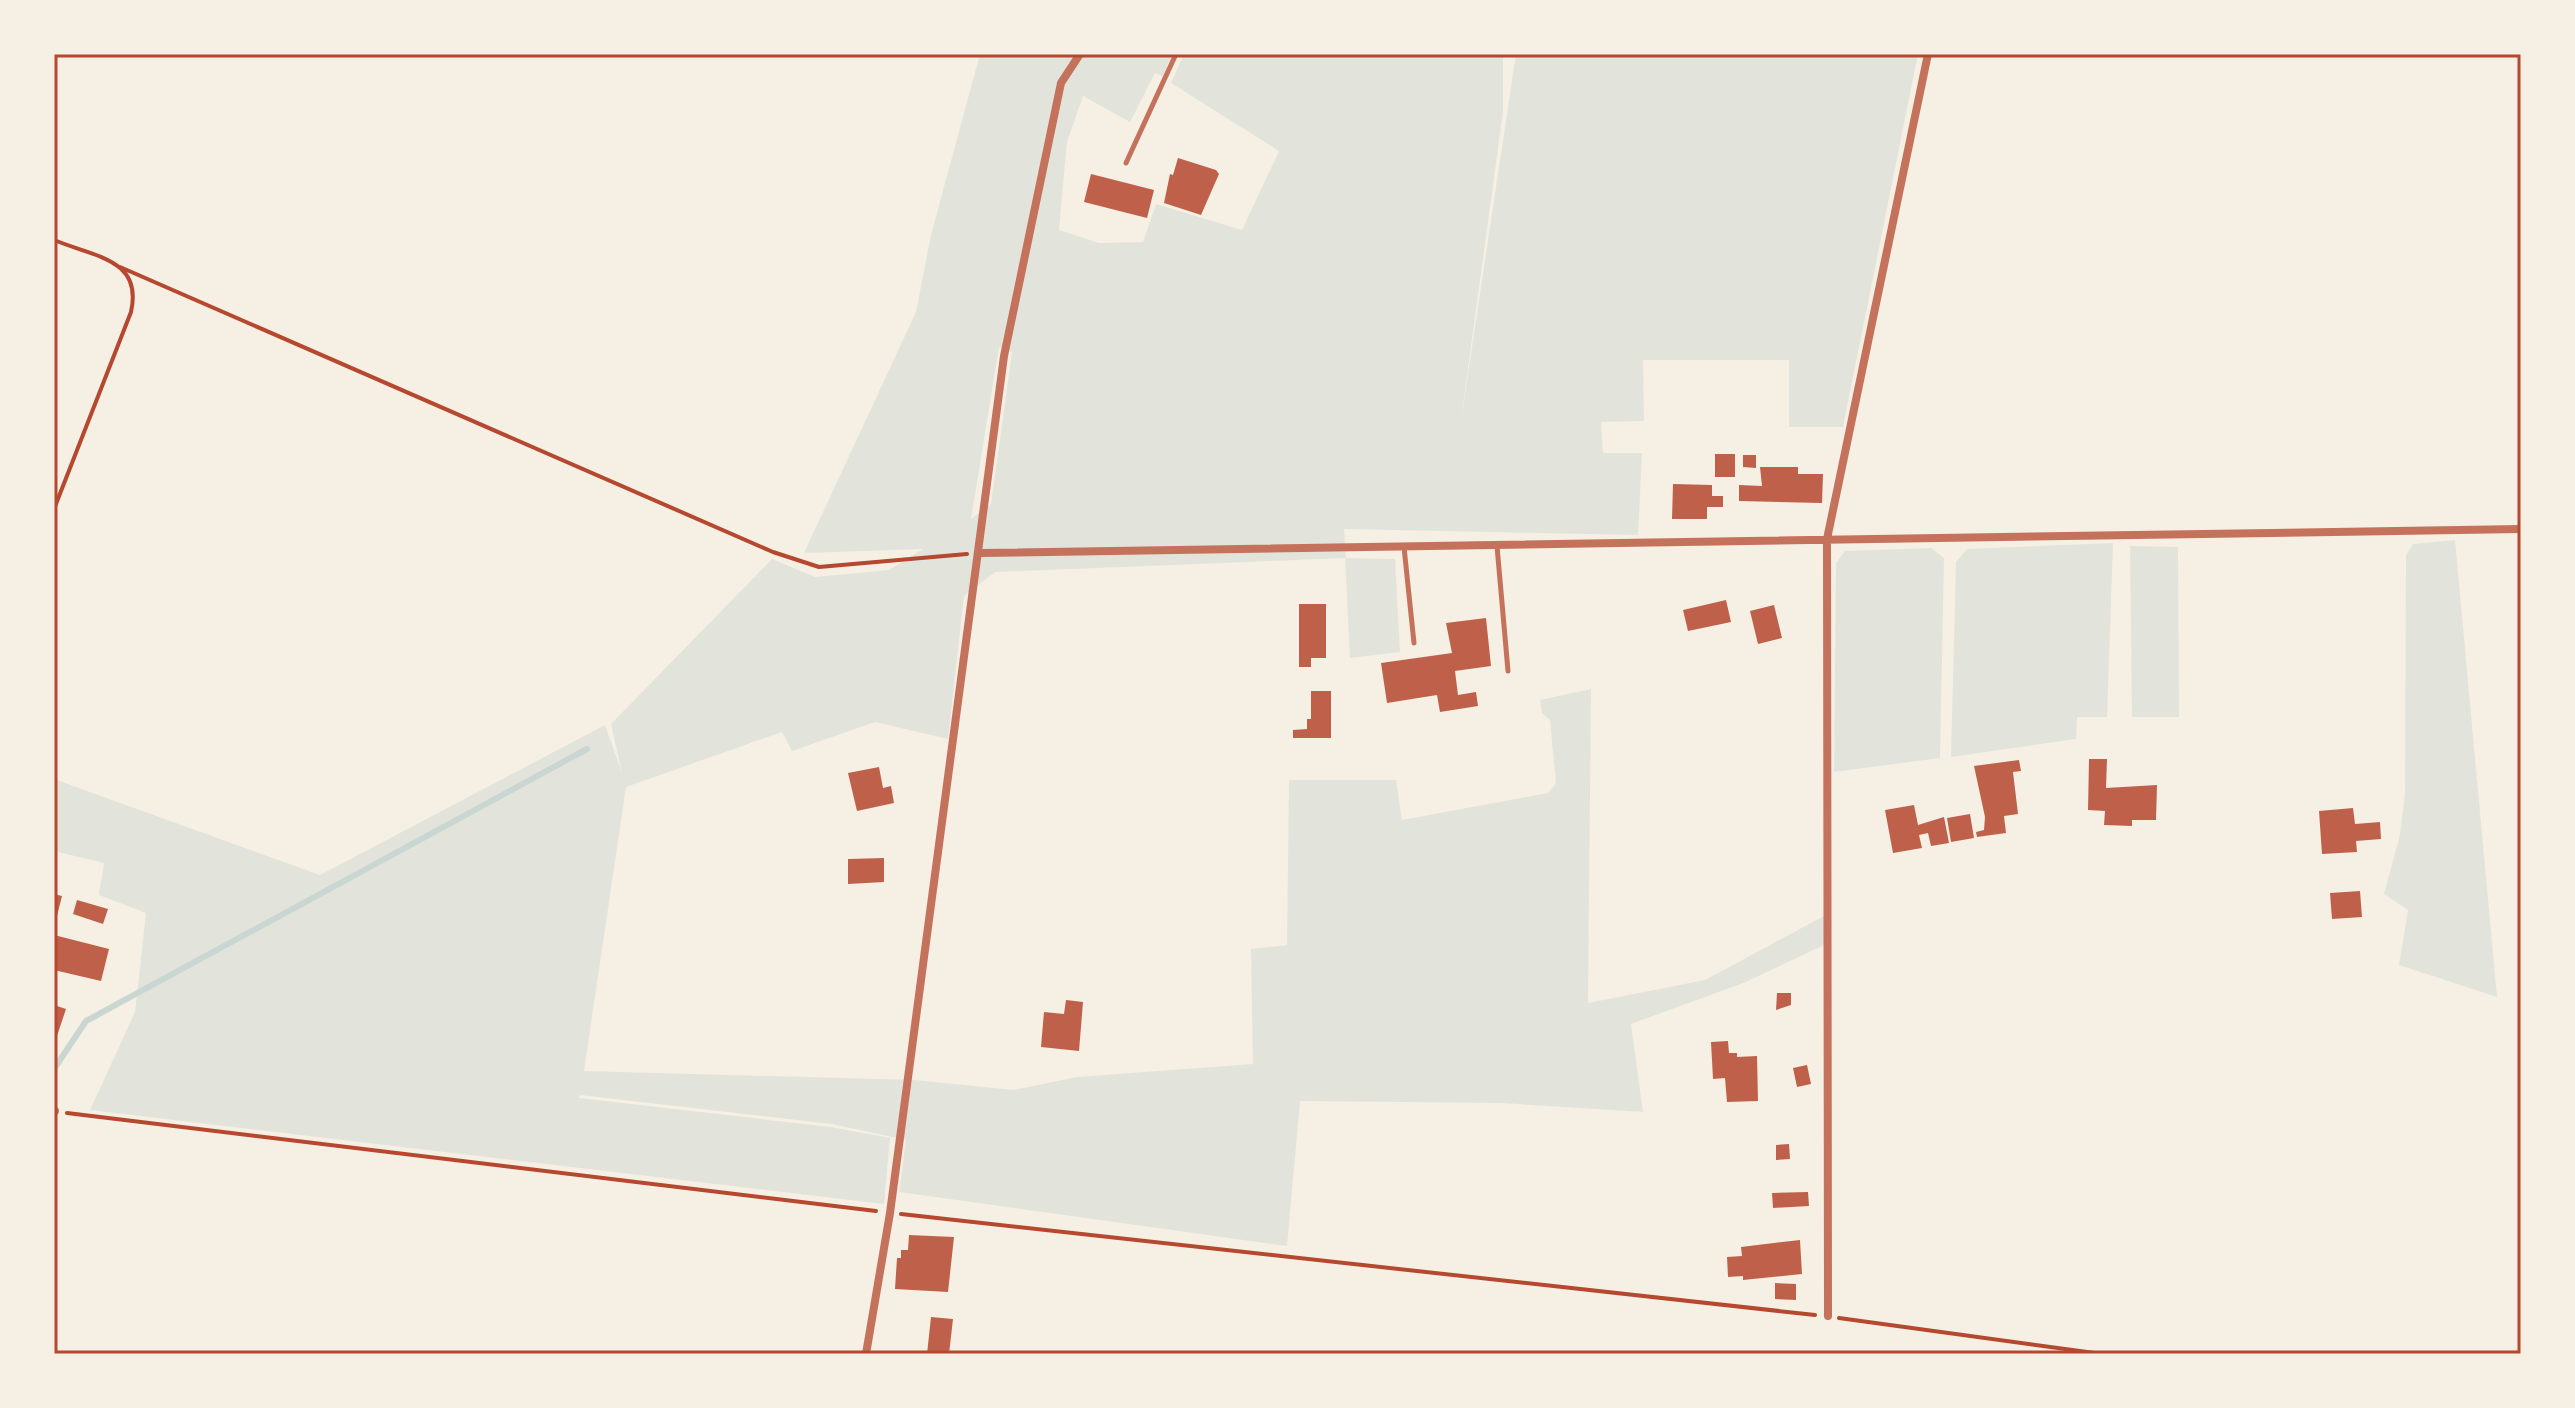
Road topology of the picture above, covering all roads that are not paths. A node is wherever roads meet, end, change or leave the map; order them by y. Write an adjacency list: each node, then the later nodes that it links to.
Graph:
1 (1080, 54): 9 (street)
2 (1176, 54): 4 (lane)
3 (1928, 54): 6 (street)
4 (1126, 163)
5 (2521, 529): 6 (street)
6 (1827, 539): 7 (street); 12 (street)
7 (1497, 545): 8 (street); 11 (lane)
8 (1404, 546): 9 (street); 10 (lane)
9 (980, 553): 13 (street)
10 (1414, 643)
11 (1508, 671)
12 (1828, 1316)
13 (866, 1354)

